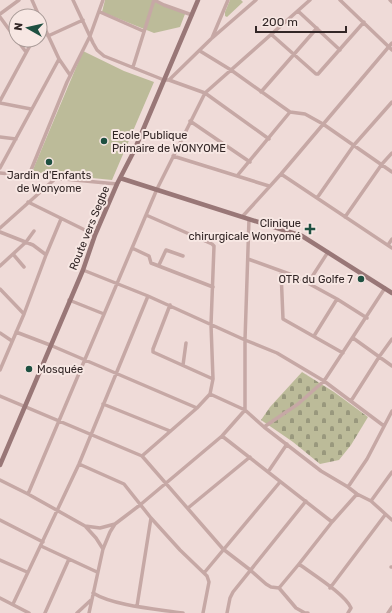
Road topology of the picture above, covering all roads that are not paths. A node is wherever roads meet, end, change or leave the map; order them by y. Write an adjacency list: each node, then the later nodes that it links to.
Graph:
1 (19, 0): 12 (street)
2 (73, 0): 15 (street)
3 (103, 0): 11 (street)
4 (154, 0): 13 (street); 19 (street)
5 (198, 0): 13 (main road, Route vers Segbe)
6 (228, 0): 23 (street)
7 (256, 0): 23 (street)
8 (310, 0): 10 (street)
9 (340, 0): 16 (street)
10 (298, 11): 18 (street); 20 (street)
11 (100, 12): 19 (street); 22 (street)
12 (0, 14)
13 (192, 15): 36 (main road, Route vers Segbe)
14 (0, 17): 17 (street)
15 (82, 20): 21 (street); 22 (street)
16 (364, 22): 27 (street); 28 (street)
17 (8, 28)
18 (316, 28): 28 (street); 31 (street)
19 (143, 31): 33 (street)
20 (272, 35): 31 (street); 34 (street)
21 (48, 36): 32 (street)
22 (90, 36): 33 (street); 35 (street)
23 (211, 39): 29 (street)
24 (392, 43): 27 (street)
25 (23, 48): 30 (street)
26 (28, 48): 30 (street)
27 (390, 48): 44 (street)
28 (340, 50): 31 (street)
29 (200, 51): 34 (street); 36 (street)
30 (26, 52): 39 (street)
31 (294, 55): 37 (street)
32 (59, 59): 35 (street); 41 (street)
33 (132, 67): 36 (street)
34 (231, 70): 37 (street); 38 (street)
35 (70, 75): 57 (street)
36 (167, 80): 38 (street); 60 (main road, Route vers Segbe)
37 (261, 92): 42 (street)
38 (205, 93): 43 (street); 46 (street)
39 (0, 102): 41 (street)
40 (392, 102): 48 (street)
41 (31, 109): 47 (street)
42 (290, 112): 44 (street); 46 (street)
43 (190, 121): 50 (street); 51 (street)
44 (323, 124): 48 (street); 56 (street)
45 (0, 137): 47 (street)
46 (269, 138): 51 (street)
47 (16, 139): 53 (street)
48 (354, 145): 52 (street); 64 (street)
49 (392, 153): 52 (street)
50 (173, 156): 58 (street); 63 (street)
51 (250, 162): 58 (street)
52 (382, 164): 54 (street); 68 (street)
53 (0, 168)
54 (391, 171)
55 (0, 173): 57 (street)
56 (281, 174): 62 (street); 64 (street)
57 (28, 176): 59 (street)
58 (237, 176): 62 (street)
59 (56, 178): 61 (street); 65 (street)
60 (120, 178): 61 (main road, Route vers Segbe); 63 (main road)
61 (117, 184): 74 (main road, Route vers Segbe)
62 (269, 186): 67 (street)
63 (156, 189): 66 (street); 67 (main road)
64 (317, 198): 68 (street)
65 (28, 202): 69 (street); 71 (street)
66 (146, 215): 78 (street); 91 (street)
67 (242, 217): 70 (main road)
68 (345, 217): 77 (street)
69 (61, 219): 74 (street); 81 (street)
70 (249, 219): 79 (main road); 83 (street)
71 (0, 228)
72 (34, 231): 76 (street)
73 (0, 232): 76 (street)
74 (95, 235): 87 (main road, Route vers Segbe)
75 (392, 239): 77 (street)
76 (26, 242): 80 (street); 81 (street)
77 (390, 246)
78 (132, 248): 84 (street); 89 (street)
79 (328, 252): 90 (street); 92 (main road)
80 (13, 254): 85 (street); 86 (street)
81 (46, 255): 99 (street)
82 (183, 256): 84 (street)
83 (248, 259): 88 (street); 110 (street)
84 (159, 265): 91 (street)
85 (0, 266)
86 (24, 267)
87 (83, 270): 89 (street); 97 (main road, Route vers Segbe)
88 (281, 271): 90 (street); 103 (street)
89 (117, 283): 95 (street); 100 (street)
90 (308, 283): 96 (street)
91 (213, 287): 104 (street)
92 (385, 288): 94 (main road); 102 (street)
93 (0, 289): 99 (street)
94 (392, 292)
95 (148, 296): 98 (street); 120 (street)
96 (337, 299): 102 (street); 107 (street)
97 (69, 300): 100 (street); 113 (main road, Route vers Segbe)
98 (170, 305): 104 (street); 117 (street)
99 (24, 314): 105 (street)
100 (104, 314): 116 (street)
101 (278, 317): 103 (street)
102 (367, 318): 108 (street)
103 (283, 319): 107 (street)
104 (211, 325): 110 (street); 121 (street)
105 (16, 332): 111 (street); 113 (street)
106 (0, 333): 111 (street)
107 (314, 336): 114 (street)
108 (353, 338): 114 (street); 115 (street)
109 (392, 339): 115 (street)
110 (245, 340): 122 (street); 129 (street)
111 (12, 341): 119 (street)
112 (186, 343): 117 (street)
113 (50, 345): 116 (street); 127 (main road, Route vers Segbe)
114 (343, 353): 122 (street)
115 (379, 357): 118 (street); 125 (street)
116 (85, 360): 120 (street); 131 (street)
117 (183, 365): 121 (street)
118 (392, 366)
119 (0, 370)
120 (116, 373): 126 (street); 128 (street)
121 (213, 379): 123 (street)
122 (324, 381): 125 (street); 133 (street)
123 (210, 394): 128 (street); 129 (street)
124 (0, 396): 127 (street)
125 (350, 401): 132 (street)
126 (104, 404): 134 (street); 135 (street)
127 (24, 406): 131 (street); 141 (main road, Route vers Segbe)
128 (197, 408): 134 (street)
129 (245, 410): 133 (street); 136 (street)
130 (392, 411): 132 (street)
131 (59, 420): 135 (street); 148 (street)
132 (384, 426): 147 (street)
133 (264, 427): 137 (street)
134 (170, 431): 138 (street)
135 (91, 434): 138 (street); 140 (street)
136 (222, 436): 139 (street); 145 (street)
137 (287, 444): 142 (street); 147 (street)
138 (142, 456): 145 (street)
139 (250, 457): 142 (street); 153 (street)
140 (79, 464): 152 (street); 154 (street)
141 (0, 465)
142 (268, 472): 146 (street)
143 (392, 472): 151 (street)
144 (0, 480): 148 (street)
145 (166, 482): 152 (street); 153 (street)
146 (280, 482): 150 (street); 164 (street)
147 (348, 487): 149 (street)
148 (28, 494): 154 (street)
149 (357, 494): 151 (street); 159 (street)
150 (306, 501): 159 (street); 168 (street)
151 (371, 501): 155 (street)
152 (140, 505): 156 (street); 160 (street)
153 (188, 508): 164 (street)
154 (57, 510): 161 (street); 162 (street)
155 (385, 515): 158 (street); 173 (street)
156 (151, 518): 171 (street); 178 (street)
157 (0, 520): 162 (street)
158 (392, 520)
159 (332, 522): 167 (street)
160 (115, 524): 161 (street); 163 (street)
161 (85, 526): 163 (street)
162 (42, 544): 165 (street); 169 (street)
163 (103, 549): 170 (street)
164 (223, 550): 168 (street); 171 (street)
165 (69, 559): 170 (street); 182 (street)
166 (0, 560): 169 (street)
167 (300, 564): 172 (street); 173 (street)
168 (251, 571): 172 (street); 187 (street)
169 (27, 572): 177 (street)
170 (97, 572): 174 (street)
171 (204, 573): 186 (street)
172 (279, 588): 188 (street)
173 (330, 588): 190 (street)
174 (93, 593): 176 (street); 178 (street)
175 (0, 598): 177 (street)
176 (91, 600): 183 (street); 184 (street)
177 (13, 604): 181 (street)
178 (137, 606): 180 (street)
179 (392, 607): 191 (street)
180 (170, 612): 185 (street)
181 (29, 613)
182 (45, 613)
183 (77, 613)
184 (89, 613)
185 (183, 613)
186 (204, 613)
187 (227, 613)
188 (305, 613): 189 (street)
189 (308, 613)
190 (348, 613)
191 (388, 613)

